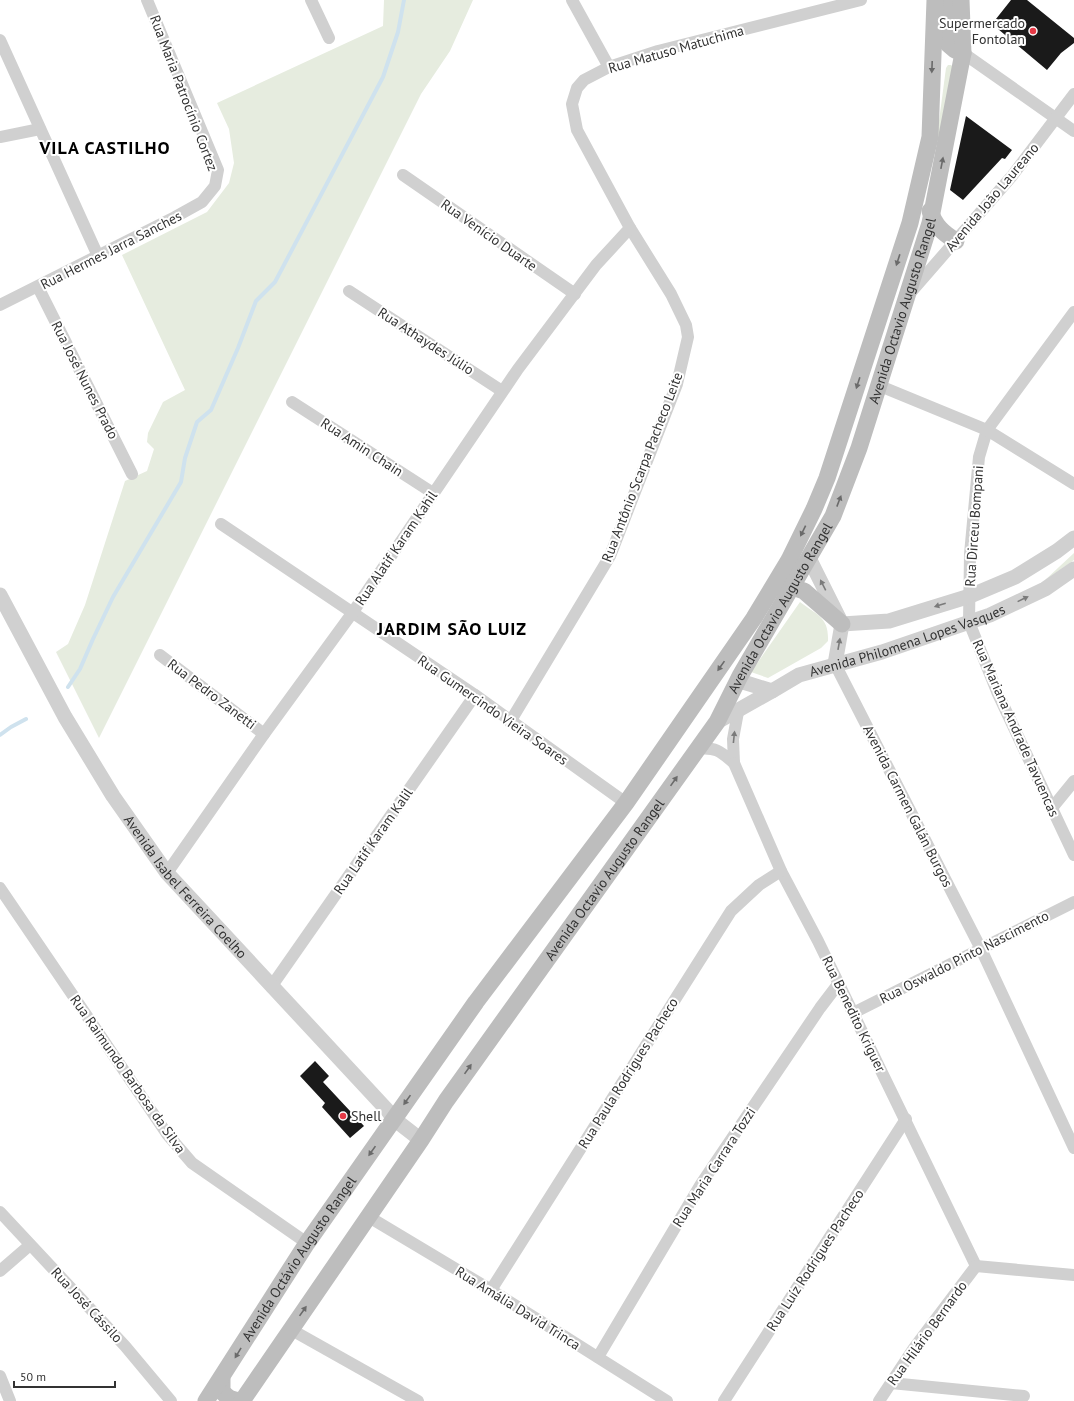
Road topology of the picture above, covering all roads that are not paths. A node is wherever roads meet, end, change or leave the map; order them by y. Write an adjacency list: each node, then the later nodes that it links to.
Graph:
1 (147, 0): 19 (street, Rua Maria Patrocínio Cortez)
2 (311, 0): 8 (street)
3 (572, 0): 11 (street)
4 (861, 0): 11 (street, Rua Matuso Matuchima)
5 (934, 0): 17 (main road, Avenida Octavio Augusto Rangel, one-way to 17)
6 (946, 0): 10 (main road)
7 (961, 0): 10 (main road, Avenida Octavio Augusto Rangel)
8 (329, 38)
9 (0, 40): 14 (street)
10 (963, 53): 13 (street); 20 (main road, Avenida Octavio Augusto Rangel, one-way to 10)
11 (609, 66): 21 (street, Rua Matuso Matuchima)
12 (1074, 94): 13 (street, Avenida João Laureano)
13 (1056, 118): 15 (street); 22 (street, Avenida João Laureano)
14 (40, 129): 16 (street); 23 (street)
15 (1074, 131)
16 (0, 137)
17 (930, 137): 20 (main road); 45 (main road, Avenida Octavio Augusto Rangel, one-way to 45)
18 (403, 175): 26 (street, Rua Venício Duarte)
19 (215, 186): 23 (street, Rua Hermes Jarra Sanches)
20 (932, 216): 22 (main road); 27 (main road, Avenida Octavio Augusto Rangel)
21 (630, 228): 26 (street, Rua Alatif Karam Kahil); 54 (street, Rua Antônio Scarpa Pacheco Leite)
22 (956, 241): 27 (street, Avenida João Laureano)
23 (98, 256): 24 (street, Rua Hermes Jarra Sanches)
24 (38, 287): 28 (street, Rua Hermes Jarra Sanches); 34 (street, Rua José Nunes Prado)
25 (349, 291): 31 (street, Rua Athaydes Júlio)
26 (575, 294): 31 (street, Rua Alatif Karam Kahil)
27 (906, 297): 30 (main road, Avenida Octavio Augusto Rangel)
28 (0, 305)
29 (1074, 312): 33 (street)
30 (880, 386): 33 (street); 39 (main road, Avenida Octavio Augusto Rangel, one-way to 30)
31 (502, 391): 36 (street, Rua Alatif Karam Kahil)
32 (292, 402): 36 (street, Rua Amin Chain)
33 (986, 430): 35 (street); 43 (street, Rua Dirceu Bompani)
34 (132, 474)
35 (1074, 484)
36 (433, 492): 44 (street, Rua Alatif Karam Kahil)
37 (221, 524): 44 (street, Rua Gumercindo Vieira Soares)
38 (1074, 538): 43 (street, Avenida Philomena Lopes Vasques)
39 (809, 558): 41 (main road, Avenida Octavio Augusto Rangel); 47 (street, one-way to 39)
40 (1074, 569): 46 (street, Avenida Philomena Lopes Vasques, one-way to 40)
41 (792, 587): 45 (main road); 47 (main road); 50 (main road, Avenida Octavio Augusto Rangel)
42 (0, 595): 64 (street, Avenida Isabel Ferreira Coelho)
43 (970, 596): 46 (street, Rua Dirceu Bompani); 47 (street, Avenida Philomena Lopes Vasques, one-way to 47)
44 (354, 612): 52 (street, Rua Gumercindo Vieira Soares); 56 (street, Rua Alatif Karam Kahil)
45 (754, 618): 50 (main road); 60 (main road, Avenida Octavio Augusto Rangel, one-way to 60)
46 (969, 622): 49 (street, Avenida Philomena Lopes Vasques); 61 (street, Rua Mariana Andrade Tavuencas)
47 (842, 624): 49 (street, one-way to 47)
48 (160, 655): 56 (street, Rua Pedro Zanetti)
49 (835, 664): 51 (street, Avenida Philomena Lopes Vasques); 67 (street, Avenida Carmen Galán Burgos)
50 (740, 676): 51 (street); 55 (main road, Avenida Octavio Augusto Rangel)
51 (772, 691): 53 (street, Avenida Philomena Lopes Vasques)
52 (475, 695): 54 (street, Rua Gumercindo Vieira Soares); 69 (street, Rua Latif Karam Kalil)
53 (738, 712): 55 (street, Avenida Philomena Lopes Vasques); 58 (street, Rua Benedito Kriguer, one-way to 53)
54 (510, 722): 60 (street, Rua Gumercindo Vieira Soares)
55 (717, 722): 57 (main road, Avenida Octavio Augusto Rangel)
56 (264, 734): 64 (street, Rua Alatif Karam Kahil)
57 (697, 749): 58 (street, Rua Benedito Kriguer); 73 (main road, Avenida Octavio Augusto Rangel, one-way to 57)
58 (734, 763): 63 (street, Rua Benedito Kriguer)
59 (1074, 781): 61 (street)
60 (626, 803): 71 (main road, Avenida Octavio Augusto Rangel, one-way to 71)
61 (1052, 808): 62 (street, Rua Mariana Andrade Tavuencas)
62 (1074, 855)
63 (781, 871): 68 (street, Rua Benedito Kriguer); 82 (street, Rua Paula Rodrigues Pacheco)
64 (167, 873): 69 (street, Avenida Isabel Ferreira Coelho)
65 (0, 888): 77 (street, Rua Raimundo Barbosa da Silva)
66 (1074, 902): 67 (street, Rua Oswaldo Pinto Nascimento)
67 (981, 949): 70 (street, Rua Oswaldo Pinto Nascimento); 74 (street, Avenida Carmen Galán Burgos)
68 (839, 983): 70 (street, Rua Benedito Kriguer); 84 (street, Rua Maria Carrara Tozzi)
69 (271, 987): 71 (street, Avenida Isabel Ferreira Coelho)
70 (853, 1013): 72 (street, Rua Benedito Kriguer)
71 (394, 1119): 73 (street, Avenida Isabel Ferreira Coelho); 77 (main road, Avenida Octávio Augusto Rangel, one-way to 77)
72 (906, 1119): 79 (street, Rua Benedito Kriguer); 95 (street, Rua Luíz Rodrigues Pacheco)
73 (421, 1140): 76 (main road)
74 (1074, 1148)
75 (0, 1212): 78 (street, Rua José Cássilo)
76 (368, 1217): 82 (street, Rua Amália David Trinca); 83 (main road, one-way to 76)
77 (307, 1243): 86 (main road, Avenida Octávio Augusto Rangel, one-way to 86)
78 (30, 1245): 80 (street); 90 (street, Rua José Cássilo)
79 (976, 1266): 81 (street); 87 (street, Rua Hilário Bernardo)
80 (0, 1271)
81 (1074, 1275)
82 (491, 1290): 84 (street, Rua Amália David Trinca)
83 (290, 1329): 92 (main road); 93 (street)
84 (598, 1357): 94 (street, Rua Amália David Trinca)
85 (0, 1376): 89 (street)
86 (222, 1379): 91 (main road, Avenida Octávio Augusto Rangel); 92 (main road)
87 (891, 1383): 88 (street); 96 (street, Rua Hilário Bernardo)
88 (1024, 1396)
89 (10, 1401)
90 (171, 1401)
91 (206, 1401)
92 (241, 1401)
93 (418, 1401)
94 (667, 1401)
95 (724, 1401)
96 (879, 1401)

